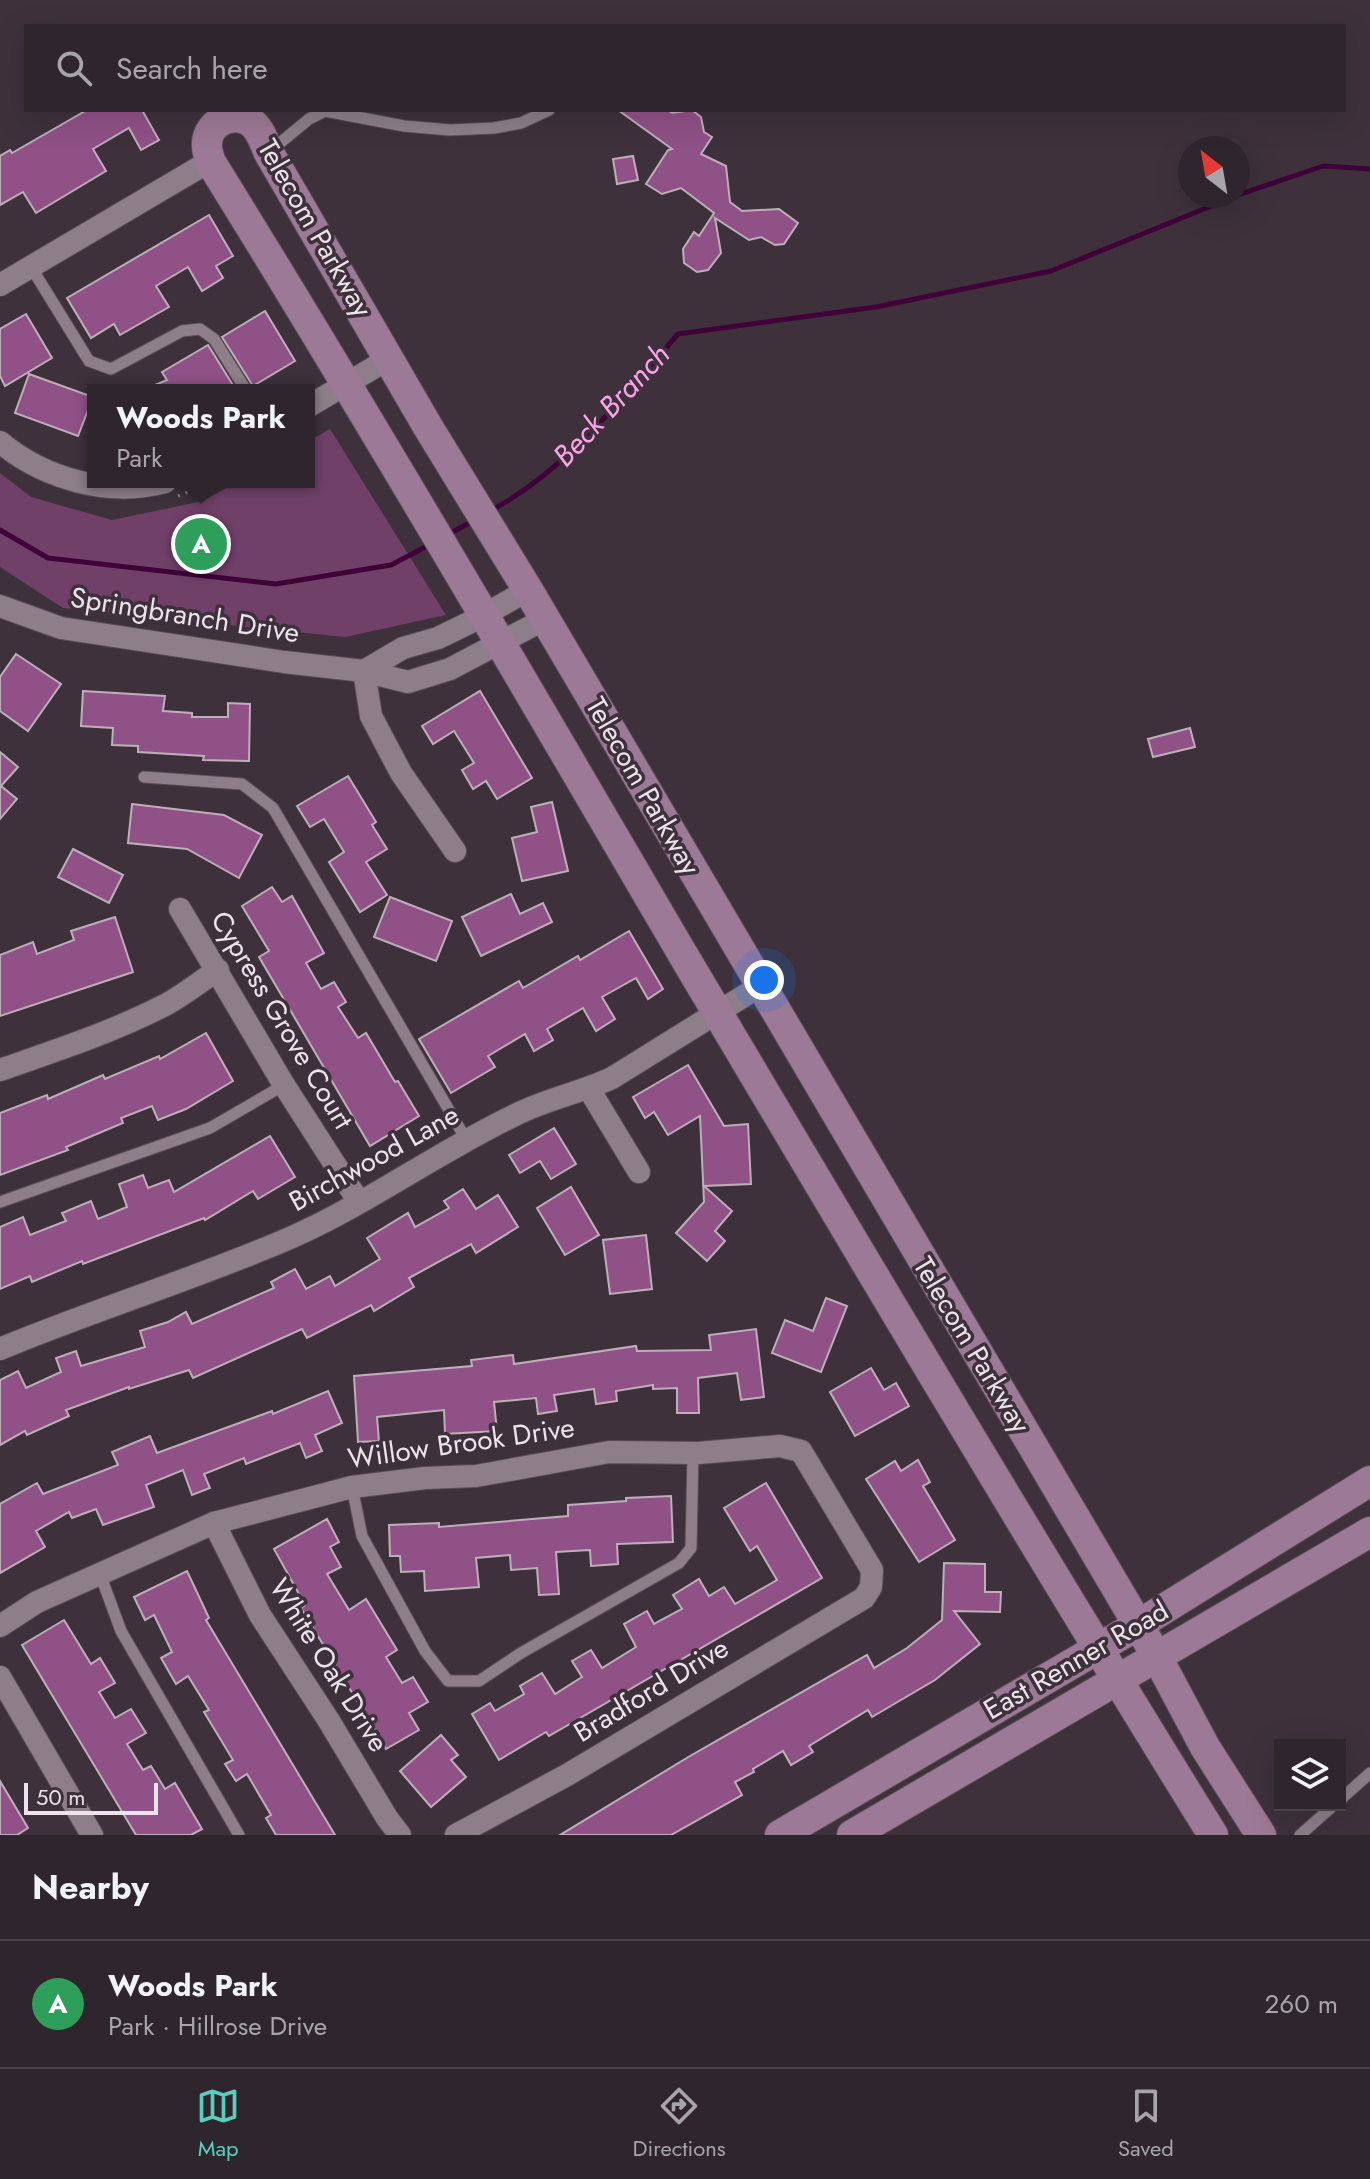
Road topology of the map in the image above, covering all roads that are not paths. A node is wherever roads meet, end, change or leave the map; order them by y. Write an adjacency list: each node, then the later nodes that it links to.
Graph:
1 (323, 112): 4 (lane)
2 (330, 112): 3 (lane)
3 (545, 112)
4 (269, 153): 5 (street, Telecom Parkway); 8 (street, Telecom Parkway)
5 (210, 161): 6 (street); 9 (street, Telecom Parkway)
6 (31, 267): 7 (street); 10 (lane)
7 (0, 285)
8 (390, 358): 9 (street); 14 (street, Telecom Parkway)
9 (348, 383): 11 (street); 15 (street, Telecom Parkway)
10 (242, 384)
11 (315, 402)
12 (0, 442): 13 (street)
13 (87, 481)
14 (528, 590): 15 (street); 17 (street, Telecom Parkway)
15 (477, 602): 18 (street, Telecom Parkway); 19 (street)
16 (0, 606): 20 (street, Springbranch Drive)
17 (545, 619): 18 (street, Springbranch Drive); 26 (street, Telecom Parkway)
18 (500, 644): 21 (street, Springbranch Drive); 27 (street, Telecom Parkway)
19 (414, 645): 20 (street); 21 (street)
20 (364, 671): 21 (street, Springbranch Drive); 23 (street)
21 (425, 677)
22 (144, 777): 31 (lane)
23 (455, 851)
24 (180, 909): 25 (street, Cypress Grove Court)
25 (218, 970): 28 (street); 29 (street, Cypress Grove Court)
26 (760, 986): 27 (street, Birchwood Lane); 43 (street, Telecom Parkway)
27 (717, 1012): 30 (street, Birchwood Lane); 45 (street, Telecom Parkway)
28 (0, 1070)
29 (284, 1085): 33 (lane); 34 (street, Cypress Grove Court)
30 (589, 1089): 31 (street, Birchwood Lane); 32 (street)
31 (467, 1141): 34 (street, Birchwood Lane)
32 (639, 1172)
33 (0, 1202)
34 (359, 1202): 35 (street, Birchwood Lane)
35 (0, 1349)
36 (693, 1453): 38 (street, Willow Brook Drive); 38 (lane); 42 (street, Willow Brook Drive)
37 (1370, 1481): 43 (street, East Renner Road)
38 (352, 1487): 39 (street, Willow Brook Drive)
39 (214, 1523): 41 (street, Willow Brook Drive); 54 (street, White Oak Drive)
40 (1370, 1532): 46 (street, East Renner Road)
41 (100, 1574): 44 (street, Willow Brook Drive); 53 (lane)
42 (871, 1587): 55 (street, Bradford Drive)
43 (1138, 1625): 45 (street, East Renner Road); 46 (street, Telecom Parkway)
44 (0, 1626)
45 (1097, 1648): 48 (street, Telecom Parkway); 56 (street, East Renner Road)
46 (1156, 1655): 48 (street, East Renner Road); 59 (street, Telecom Parkway)
47 (0, 1677): 52 (street)
48 (1116, 1679): 57 (street, East Renner Road); 58 (street, Telecom Parkway)
49 (1370, 1773): 50 (lane)
50 (1346, 1795)
51 (1327, 1811): 60 (lane)
52 (92, 1835)
53 (239, 1835)
54 (400, 1835)
55 (456, 1835)
56 (780, 1835)
57 (852, 1835)
58 (1213, 1835)
59 (1261, 1835)
60 (1300, 1835)

